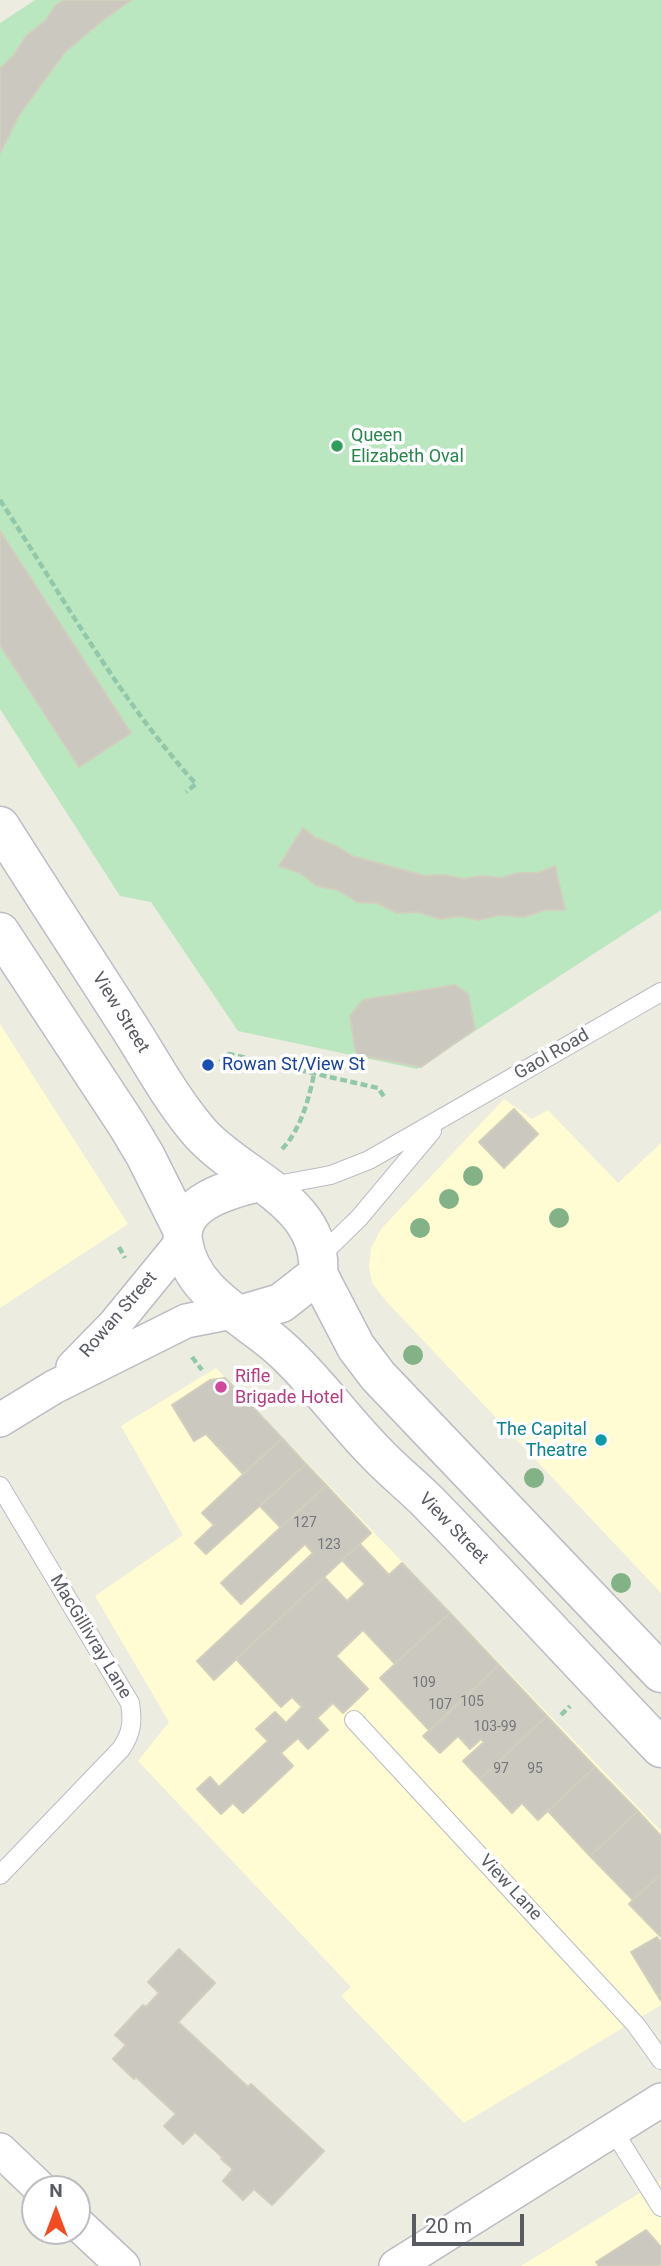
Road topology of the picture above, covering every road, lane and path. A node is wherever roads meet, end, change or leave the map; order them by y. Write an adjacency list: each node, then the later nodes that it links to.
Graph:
1 (0, 500): 2 (path)
2 (186, 792)
3 (0, 826): 10 (street, View Street)
4 (0, 932): 11 (street)
5 (661, 993): 9 (lane, Gaol Road)
6 (220, 1062): 7 (path)
7 (314, 1074): 8 (path); 10 (path)
8 (385, 1098)
9 (443, 1118): 10 (lane, Gaol Road); 12 (lane, Gaol Road)
10 (269, 1174): 11 (street); 12 (street)
11 (183, 1236): 13 (street); 14 (street, Rowan Street)
12 (319, 1265): 13 (street); 17 (street)
13 (236, 1313): 14 (street, Rowan Street); 19 (street, View Street)
14 (54, 1387): 15 (street, Rowan Street)
15 (0, 1420)
16 (0, 1486): 20 (lane, MacGillivray Lane)
17 (661, 1673)
18 (354, 1720): 21 (lane, View Lane)
19 (661, 1748)
20 (0, 1875)
21 (661, 2060)
22 (661, 2100): 23 (street)
23 (613, 2130): 26 (lane); 29 (street)
24 (0, 2150): 25 (street)
25 (26, 2175)
26 (661, 2207)
27 (91, 2236): 28 (street)
28 (123, 2266)
29 (396, 2266)

